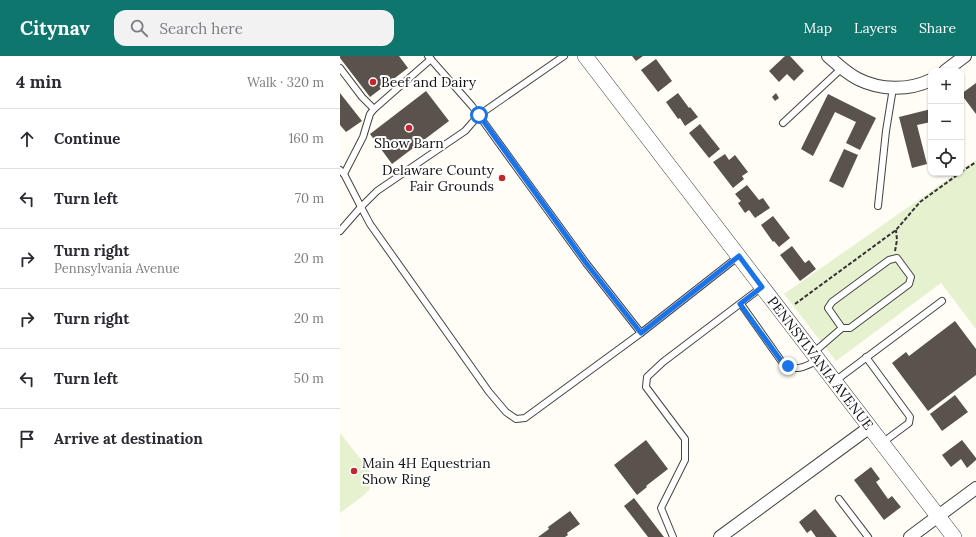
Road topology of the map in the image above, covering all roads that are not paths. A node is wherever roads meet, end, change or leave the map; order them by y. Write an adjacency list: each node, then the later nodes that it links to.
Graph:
1 (564, 56): 12 (lane)
2 (585, 56): 18 (street, PENNSYLVANIA AVENUE)
3 (828, 56): 7 (street)
4 (965, 56): 8 (street)
5 (429, 58): 11 (lane); 12 (lane)
6 (340, 68): 11 (lane)
7 (842, 68): 10 (street); 13 (lane)
8 (949, 68)
9 (928, 81): 10 (street)
10 (893, 88): 15 (lane)
11 (374, 109): 14 (lane)
12 (479, 115): 16 (lane); 23 (lane)
13 (783, 123)
14 (342, 172): 16 (lane)
15 (878, 206)
16 (361, 207): 17 (lane); 23 (lane)
17 (340, 231)
18 (739, 256): 19 (street, PENNSYLVANIA AVENUE); 23 (lane)
19 (762, 287): 21 (lane); 24 (street, PENNSYLVANIA AVENUE)
20 (942, 301): 25 (lane)
21 (740, 304): 24 (lane); 32 (lane)
22 (842, 328): 22 (lane); 24 (lane)
23 (641, 333)
24 (816, 357): 26 (street, PENNSYLVANIA AVENUE)
25 (866, 357): 26 (lane); 28 (lane)
26 (834, 382): 27 (street, PENNSYLVANIA AVENUE)
27 (870, 427): 28 (street, PENNSYLVANIA AVENUE); 33 (street)
28 (882, 443): 31 (street, PENNSYLVANIA AVENUE)
29 (976, 488): 31 (street)
30 (839, 499): 34 (lane)
31 (938, 516): 35 (street); 36 (street, PENNSYLVANIA AVENUE)
32 (673, 537)
33 (720, 537)
34 (868, 537)
35 (910, 537)
36 (954, 537)

